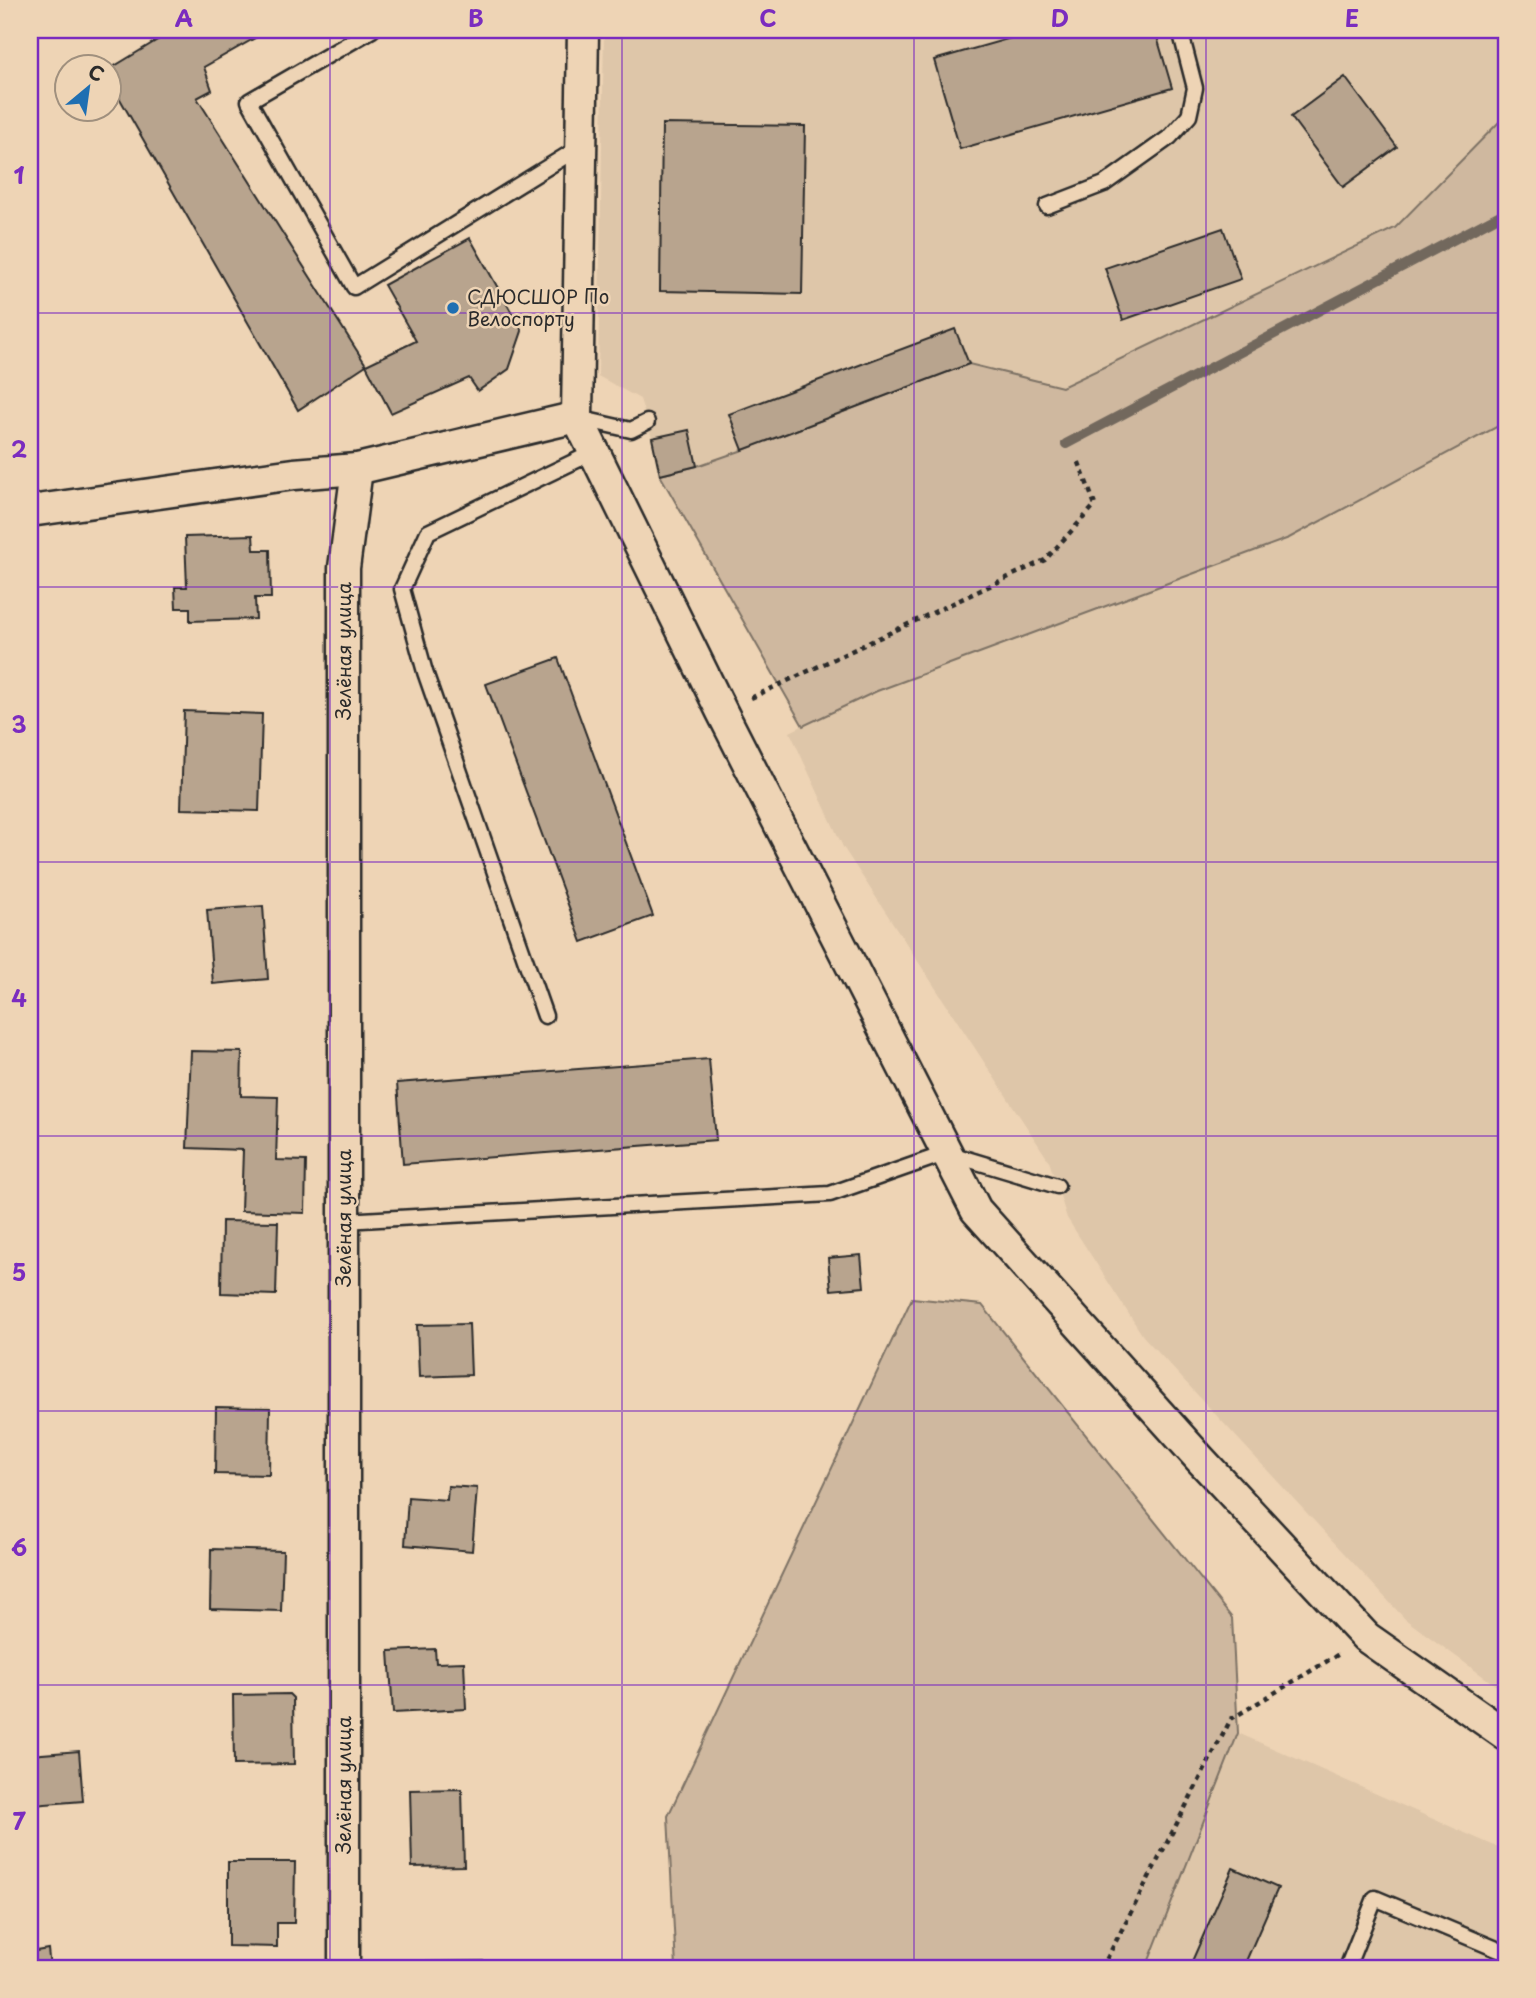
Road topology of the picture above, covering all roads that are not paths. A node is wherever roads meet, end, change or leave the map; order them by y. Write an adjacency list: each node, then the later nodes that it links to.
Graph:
1 (372, 30): 4 (lane)
2 (583, 30): 4 (street)
3 (1180, 30): 5 (lane)
4 (580, 146): 6 (street)
5 (1047, 206)
6 (577, 417): 7 (lane); 8 (street); 9 (street)
7 (647, 422)
8 (594, 452): 11 (lane); 12 (street)
9 (357, 469): 10 (street); 14 (street, Зелёная улица)
10 (30, 511)
11 (545, 1016)
12 (947, 1153): 13 (lane); 14 (lane); 15 (street)
13 (1057, 1186)
14 (344, 1221): 17 (street, Зелёная улица)
15 (1506, 1735)
16 (1506, 1953): 18 (lane)
17 (344, 1968)
18 (1348, 1968)

